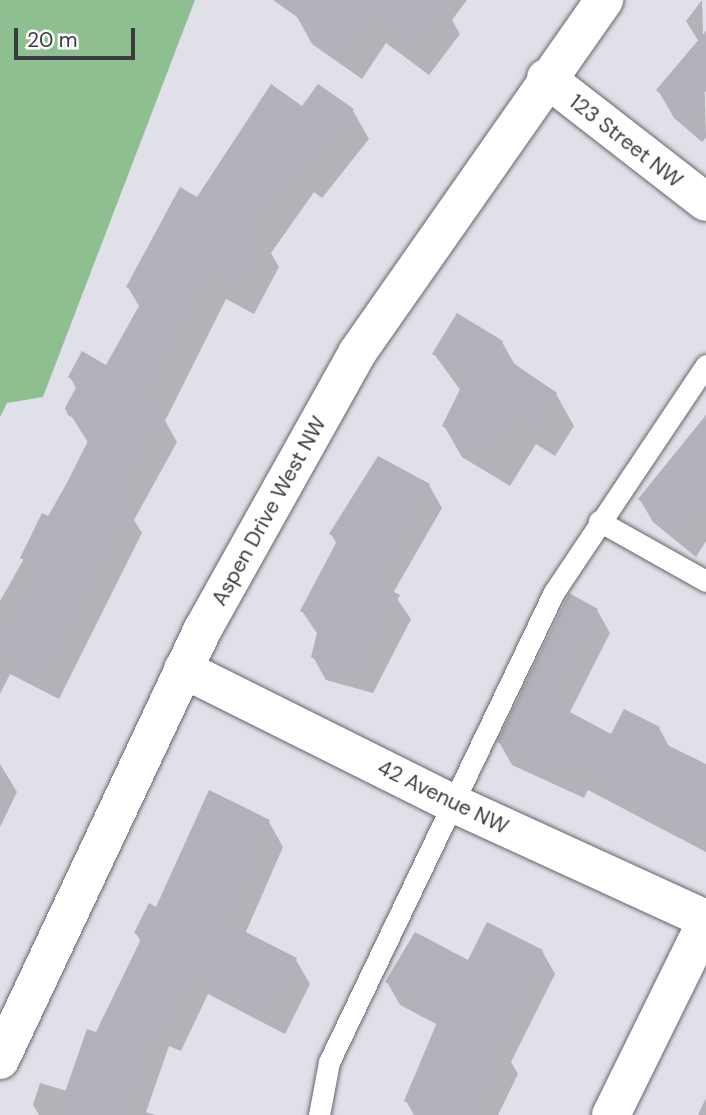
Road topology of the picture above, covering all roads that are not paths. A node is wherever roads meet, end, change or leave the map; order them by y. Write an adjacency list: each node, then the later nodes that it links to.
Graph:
1 (604, 0): 2 (street, Aspen Drive West NW)
2 (546, 78): 3 (street, 123 Street NW); 7 (street, Aspen Drive West NW)
3 (706, 202)
4 (706, 365): 5 (lane)
5 (599, 521): 6 (lane); 8 (lane)
6 (706, 581)
7 (183, 669): 8 (street, 42 Avenue NW); 10 (street, Aspen Drive West NW)
8 (450, 802): 9 (street, 42 Avenue NW); 11 (lane)
9 (706, 920): 12 (street)
10 (0, 1060)
11 (318, 1115)
12 (611, 1115)

